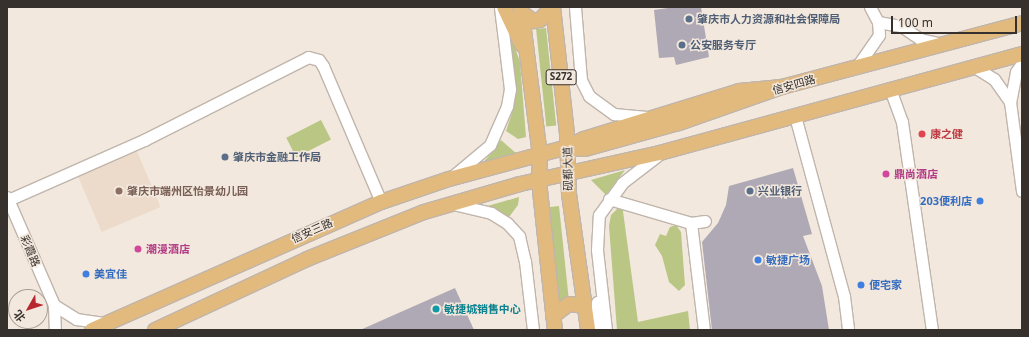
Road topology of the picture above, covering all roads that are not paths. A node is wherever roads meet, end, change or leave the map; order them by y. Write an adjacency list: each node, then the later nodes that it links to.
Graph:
1 (500, 7): 27 (street)
2 (504, 7): 11 (main road)
3 (552, 7): 6 (main road); 22 (main road, 砚都大道 / S272)
4 (575, 7): 19 (street)
5 (870, 7): 7 (street)
6 (521, 10): 11 (main road, S272)
7 (878, 22): 9 (street); 14 (street)
8 (1022, 23): 9 (main road, 信安四路)
9 (943, 45): 14 (main road, 信安四路)
10 (1022, 54): 13 (main road)
11 (529, 62): 25 (main road, S272)
12 (1022, 63): 17 (street)
13 (973, 66): 16 (main road); 17 (street)
14 (856, 68): 15 (main road, 信安四路)
15 (782, 87): 19 (main road); 20 (main road, 信安四路)
16 (890, 89): 18 (main road); 53 (street)
17 (1010, 102): 23 (street)
18 (795, 116): 21 (main road); 52 (street)
19 (655, 117): 22 (main road)
20 (679, 123): 21 (main road); 22 (main road, 信安四路)
21 (685, 146): 24 (main road)
22 (568, 148): 25 (main road, 信安三路); 26 (main road, 砚都大道 / S272)
23 (1019, 151): 30 (street)
24 (660, 153): 26 (main road); 32 (street)
25 (540, 155): 27 (main road, 信安三路); 28 (main road, S272)
26 (567, 175): 28 (main road); 40 (main road, 砚都大道 / S272)
27 (449, 179): 29 (main road, 信安三路)
28 (539, 181): 34 (main road); 41 (main road, S272)
29 (418, 189): 33 (main road, 信安三路); 35 (main road)
30 (1022, 191)
31 (8, 198): 33 (street); 39 (street, 彩霞路)
32 (609, 199): 37 (street); 38 (street)
33 (381, 202): 42 (main road, 信安三路)
34 (453, 204): 35 (main road); 46 (street)
35 (424, 212): 43 (main road)
36 (705, 221): 37 (street)
37 (691, 223): 51 (street)
38 (600, 277): 49 (street); 50 (street)
39 (54, 305): 42 (street); 44 (street)
40 (585, 306): 41 (main road); 48 (main road, 砚都大道 / S272)
41 (553, 316): 47 (main road, S272)
42 (106, 324): 45 (main road, 信安三路)
43 (161, 328)
44 (55, 330)
45 (92, 330)
46 (533, 330)
47 (555, 330)
48 (588, 330)
49 (595, 330)
50 (606, 330)
51 (704, 330)
52 (848, 330)
53 (932, 330)

